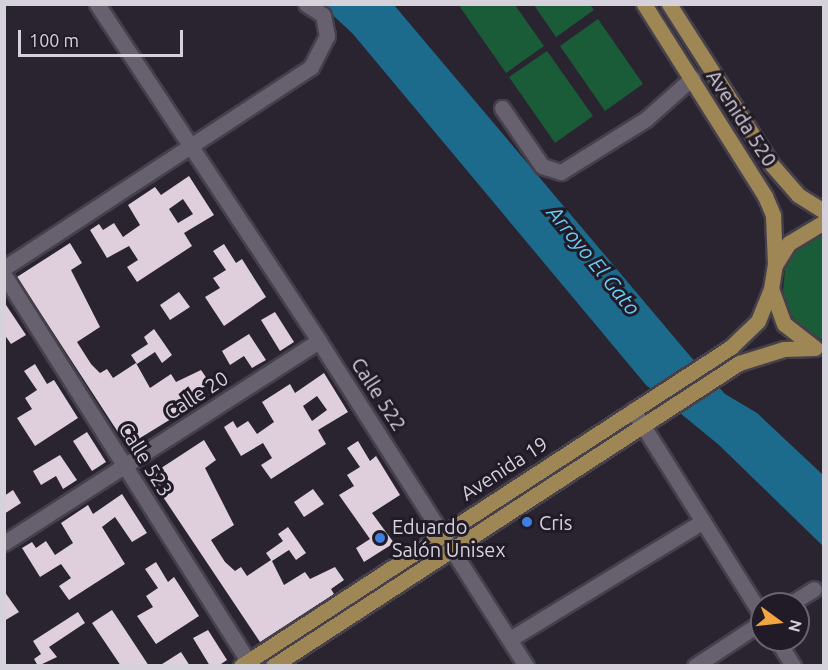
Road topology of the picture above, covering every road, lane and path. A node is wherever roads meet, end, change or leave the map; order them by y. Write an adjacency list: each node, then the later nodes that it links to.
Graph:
1 (97, 4): 7 (street, Calle 522)
2 (306, 4): 7 (street)
3 (644, 4): 5 (main road, Avenida 520)
4 (669, 4): 8 (main road, Avenida 520)
5 (692, 78): 6 (street); 10 (main road, Avenida 520)
6 (502, 108)
7 (193, 149): 11 (street); 14 (street, Calle 522)
8 (824, 211)
9 (824, 222): 10 (main road)
10 (775, 265): 13 (main road, Avenida 19)
11 (4, 268)
12 (4, 275): 18 (street, Calle 523)
13 (771, 289): 15 (main road); 16 (main road, Avenida 19)
14 (320, 340): 18 (street, Calle 20); 20 (street, Calle 522)
15 (818, 349): 17 (main road, Avenida 19)
16 (633, 410): 17 (street); 20 (main road, Avenida 19)
17 (643, 424): 19 (street); 22 (main road, Avenida 19)
18 (126, 465): 21 (street, Calle 20); 29 (street, Calle 523)
19 (703, 521): 25 (street); 27 (street)
20 (443, 532): 22 (street, Calle 522); 29 (main road, Avenida 19)
21 (4, 543)
22 (454, 549): 27 (street, Calle 522); 30 (main road, Avenida 19)
23 (814, 589): 24 (street)
24 (809, 592)
25 (750, 597)
26 (750, 630): 32 (street)
27 (510, 639): 31 (street, Calle 522)
28 (785, 652): 33 (street)
29 (247, 664)
30 (273, 666)
31 (526, 666)
32 (695, 666)
33 (794, 666)

